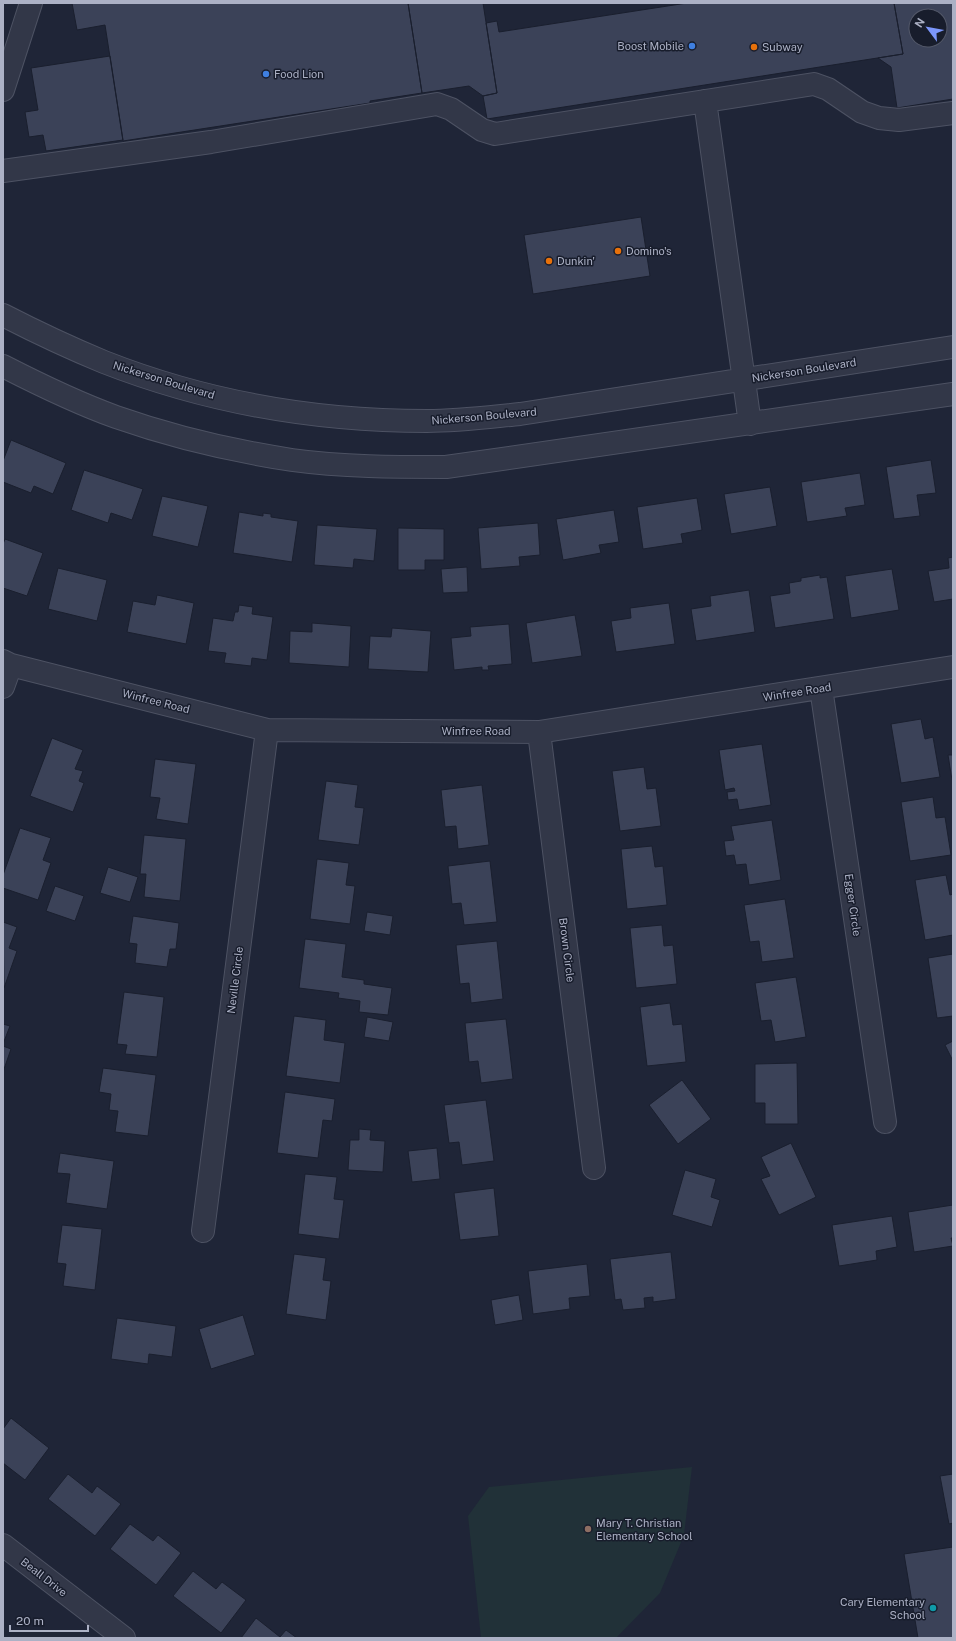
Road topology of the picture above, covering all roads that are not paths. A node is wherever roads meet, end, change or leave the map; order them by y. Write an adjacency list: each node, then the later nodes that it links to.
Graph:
1 (31, 3): 2 (street)
2 (3, 90)
3 (706, 101): 4 (street); 5 (street); 9 (street)
4 (953, 112)
5 (3, 171)
6 (3, 315): 9 (street, Nickerson Boulevard)
7 (953, 347): 9 (street, Nickerson Boulevard)
8 (3, 366): 11 (street)
9 (744, 379): 11 (street)
10 (953, 394): 11 (street)
11 (750, 424)
12 (7, 662): 14 (street); 16 (street, Winfree Road)
13 (953, 667): 15 (street, Winfree Road)
14 (3, 687)
15 (821, 688): 17 (street, Winfree Road); 18 (street, Egger Circle)
16 (267, 730): 17 (street, Winfree Road); 20 (street, Neville Circle)
17 (540, 732): 19 (street, Brown Circle)
18 (885, 1122)
19 (594, 1168)
20 (203, 1231)
21 (3, 1544): 22 (street, Beall Drive)
22 (124, 1638)

